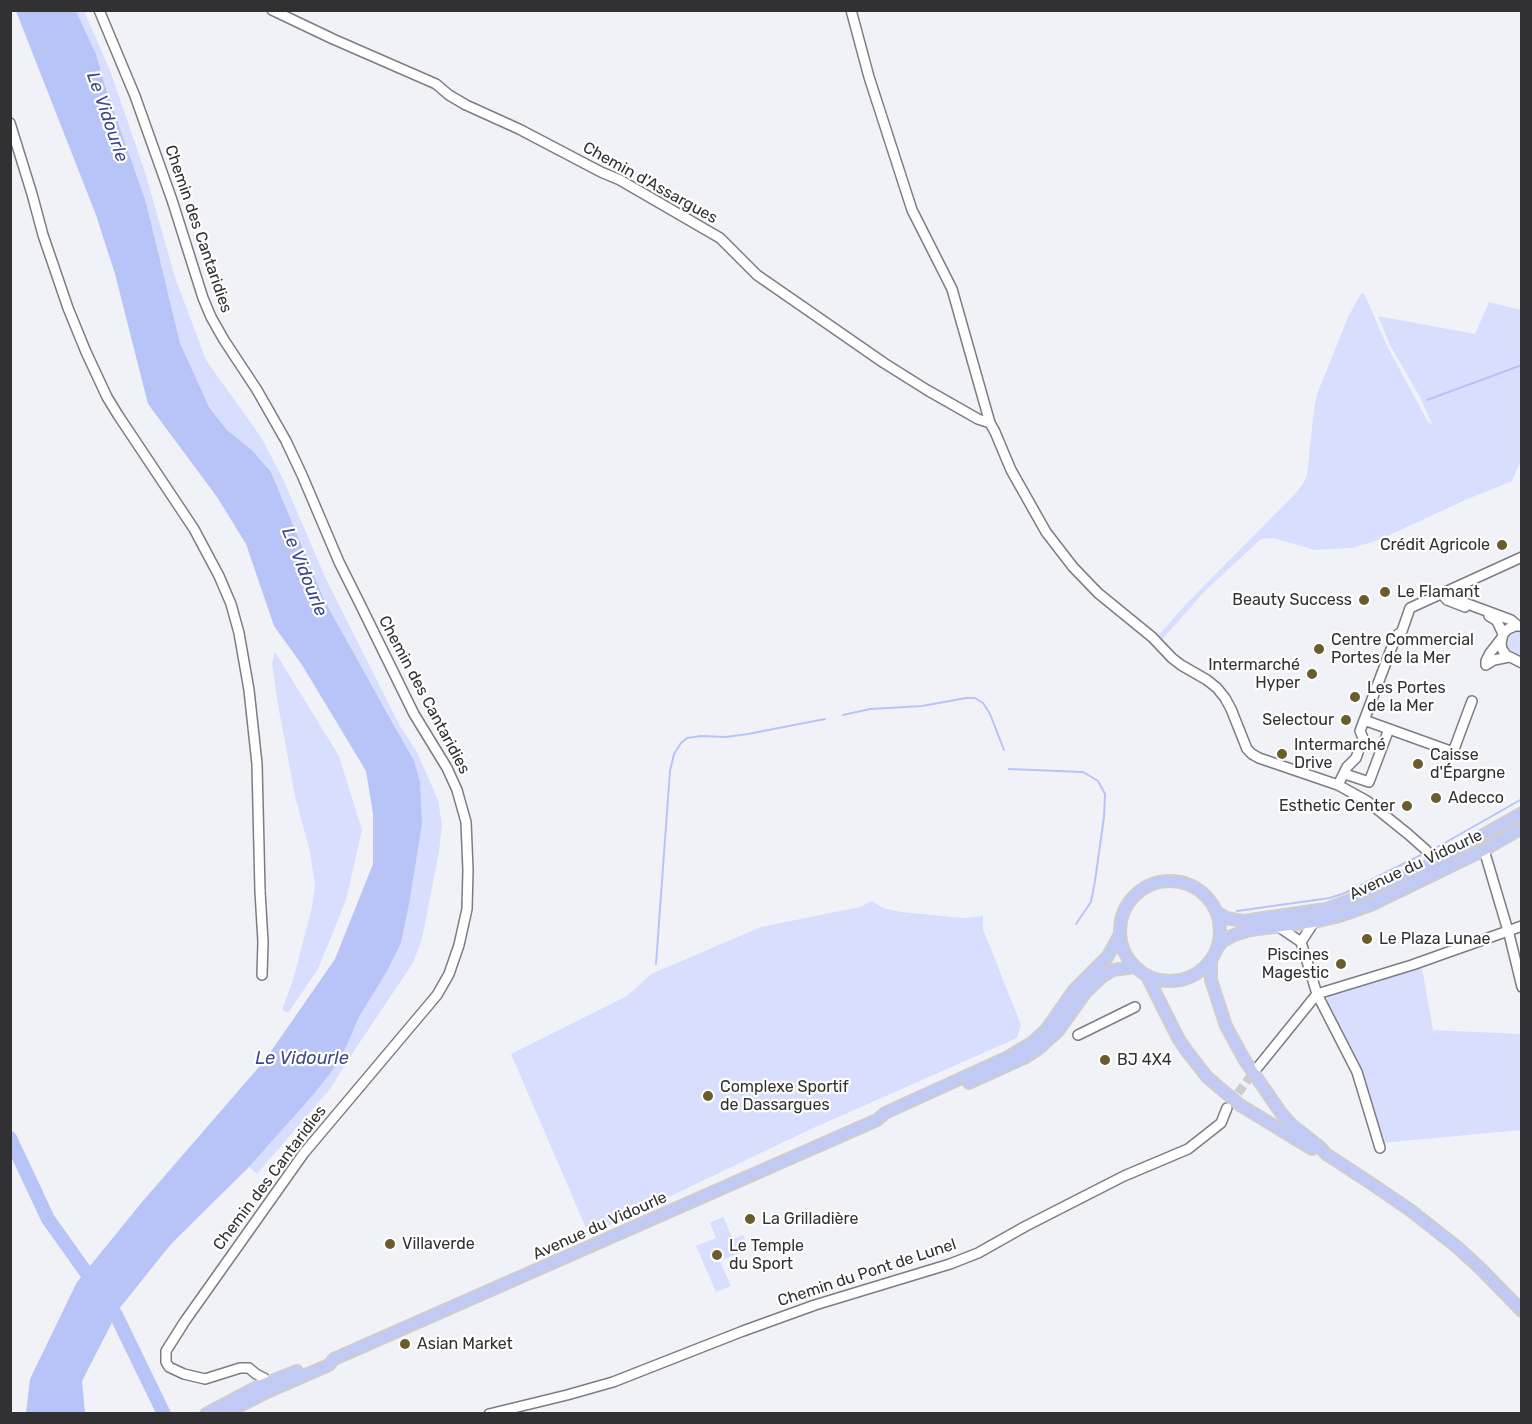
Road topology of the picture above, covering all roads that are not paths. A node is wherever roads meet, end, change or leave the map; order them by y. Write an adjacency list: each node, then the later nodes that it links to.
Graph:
1 (99, 10): 43 (street, Chemin des Cantaridies)
2 (272, 10): 5 (street, Chemin d'Assargues)
3 (852, 10): 5 (street)
4 (10, 123): 31 (street)
5 (990, 423): 16 (street)
6 (1521, 557): 7 (street)
7 (1454, 588): 8 (street); 9 (street)
8 (1442, 594): 10 (street); 13 (street)
9 (1520, 626): 10 (street)
10 (1502, 637): 11 (street); 11 (street)
11 (1517, 659)
12 (1472, 701): 14 (street)
13 (1364, 720): 14 (street); 15 (street)
14 (1389, 729): 15 (street)
15 (1345, 774): 16 (street)
16 (1338, 785): 20 (street)
17 (1521, 813): 20 (main road, Avenue du Vidourle)
18 (1521, 828): 19 (main road, Avenue du Vidourle)
19 (1484, 850): 22 (main road, Avenue du Vidourle); 25 (street)
20 (1434, 863): 21 (main road, Avenue du Vidourle)
21 (1217, 912): 26 (main road); 28 (main road)
22 (1314, 922): 24 (main road, Avenue du Vidourle); 27 (street)
23 (1521, 926): 25 (street)
24 (1279, 927): 27 (street); 28 (main road, Avenue du Vidourle)
25 (1508, 931): 33 (street); 34 (street)
26 (1119, 936): 30 (main road); 39 (main road, Avenue du Vidourle)
27 (1301, 942): 34 (street)
28 (1217, 948): 29 (main road)
29 (1211, 960): 32 (main road); 41 (main road)
30 (1135, 967): 32 (main road); 39 (main road, Avenue du Vidourle)
31 (262, 975)
32 (1147, 976): 41 (main road)
33 (1521, 987)
34 (1317, 994): 37 (street); 40 (street)
35 (1135, 1007): 36 (street)
36 (1078, 1035)
37 (1258, 1066)
38 (1227, 1108): 46 (street, Chemin du Pont de Lunel)
39 (877, 1120): 43 (main road, Avenue du Vidourle)
40 (1380, 1148)
41 (1326, 1154): 42 (main road)
42 (1521, 1311)
43 (264, 1387): 44 (main road, Avenue du Vidourle); 45 (main road, Avenue du Vidourle)
44 (206, 1413)
45 (224, 1413)
46 (489, 1413)

